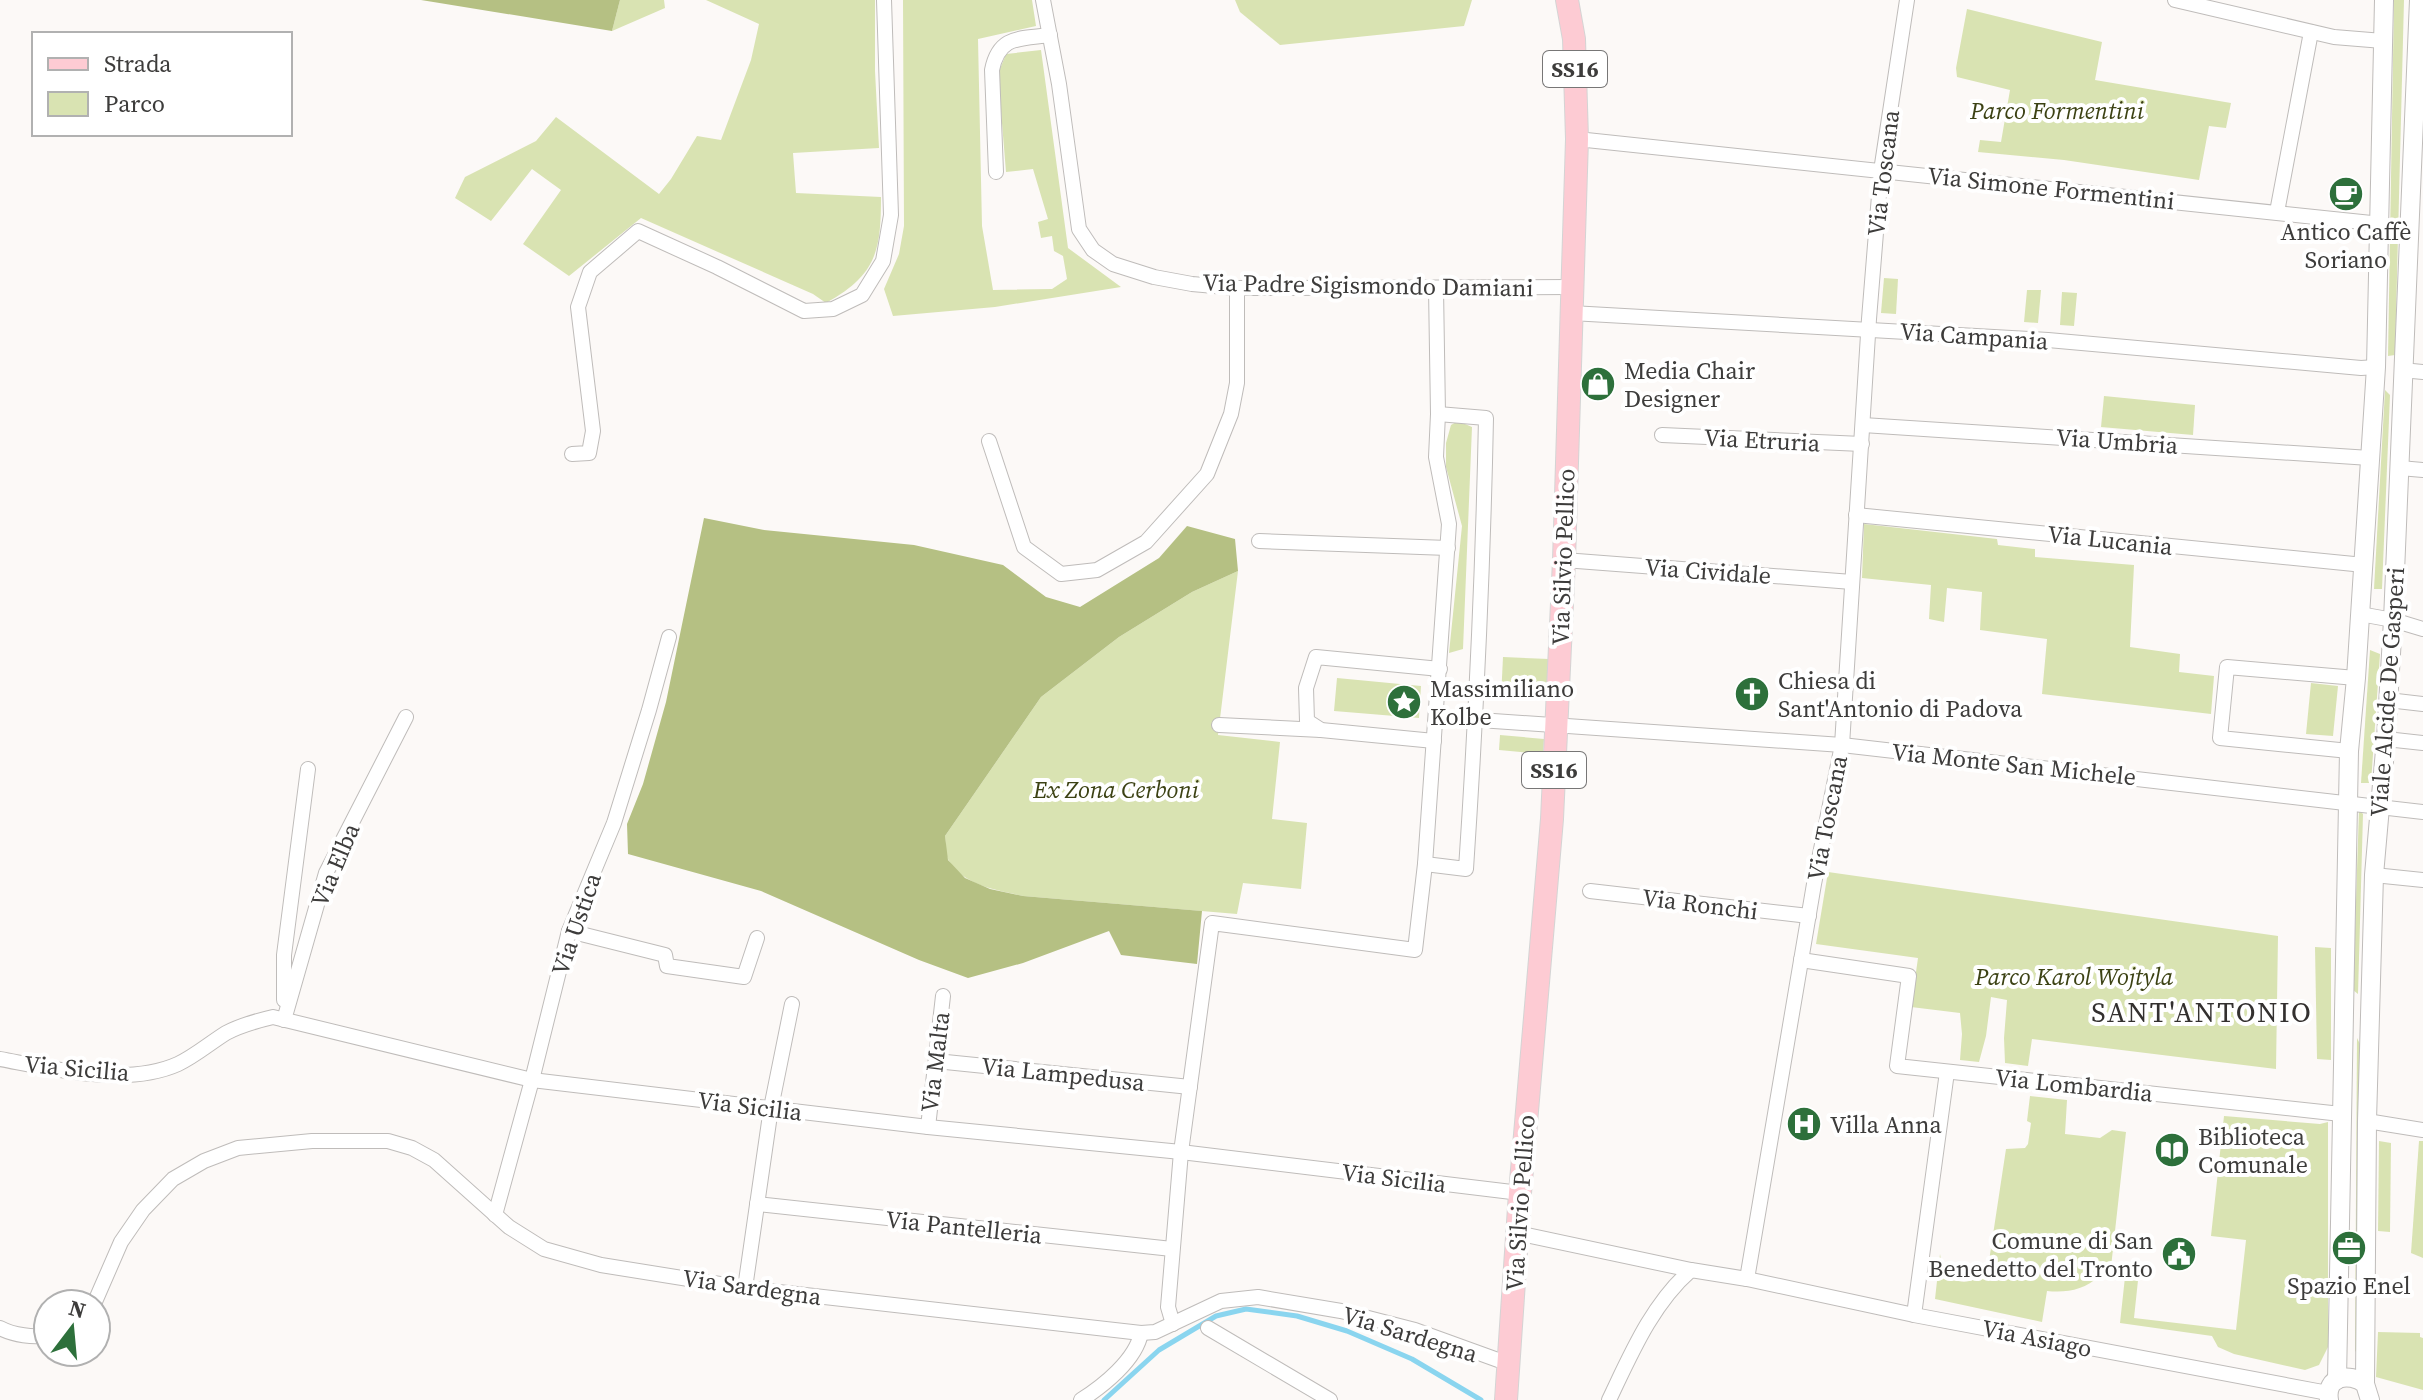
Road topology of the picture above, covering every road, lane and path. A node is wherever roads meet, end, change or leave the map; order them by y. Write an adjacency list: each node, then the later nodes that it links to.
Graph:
1 (884, 0): 31 (street)
2 (1043, 0): 9 (street, Via Padre Sigismondo Damiani)
3 (1567, 0): 12 (main road, Via Silvio Pellico / SS16)
4 (1907, 0): 13 (street, Via Toscana)
5 (2175, 0): 8 (street)
6 (2384, 0): 10 (street, Viale Alcide De Gasperi)
7 (2419, 0): 11 (street, Viale Alcide De Gasperi)
8 (2311, 32): 10 (street); 15 (street)
9 (1050, 35): 14 (street); 19 (street, Via Padre Sigismondo Damiani)
10 (2383, 41): 16 (street, Viale Alcide De Gasperi)
11 (2420, 66): 17 (street, Viale Alcide De Gasperi)
12 (1577, 139): 13 (street, Via Simone Formentini); 18 (main road, Via Silvio Pellico / SS16)
13 (1881, 171): 15 (street, Via Simone Formentini); 22 (street, Via Toscana)
14 (996, 172)
15 (2277, 212): 16 (street, Via Simone Formentini)
16 (2381, 224): 23 (street, Viale Alcide De Gasperi)
17 (2416, 235): 24 (street, Viale Alcide De Gasperi)
18 (1571, 287): 20 (street, Via Padre Sigismondo Damiani); 21 (main road, Via Silvio Pellico / SS16)
19 (1237, 288): 20 (street, Via Padre Sigismondo Damiani); 29 (street)
20 (1436, 288): 26 (street)
21 (1571, 313): 22 (street, Via Campania); 38 (main road, Via Silvio Pellico / SS16)
22 (1868, 329): 23 (street, Via Campania); 27 (street, Via Toscana)
23 (2376, 367): 32 (street, Viale Alcide De Gasperi)
24 (2402, 370): 25 (street); 33 (street, Viale Alcide De Gasperi)
25 (2423, 372)
26 (1438, 414): 37 (street); 51 (street)
27 (1863, 425): 30 (street, Via Toscana); 32 (street, Via Umbria)
28 (1662, 435): 30 (street, Via Etruria)
29 (989, 441)
30 (1862, 444): 35 (street, Via Toscana)
31 (572, 454)
32 (2370, 458): 39 (street, Viale Alcide De Gasperi)
33 (2400, 468): 34 (street); 42 (street, Viale Alcide De Gasperi)
34 (2423, 470)
35 (1856, 515): 39 (street, Via Lucania); 40 (street, Via Toscana)
36 (1259, 541): 37 (street)
37 (1448, 548): 45 (street)
38 (1564, 560): 40 (street, Via Cividale); 53 (main road, Via Silvio Pellico / SS16)
39 (2364, 565): 41 (street, Viale Alcide De Gasperi)
40 (1852, 582): 58 (street, Via Toscana)
41 (2360, 614): 42 (street); 46 (street, Viale Alcide De Gasperi)
42 (2393, 620): 43 (street); 47 (street, Viale Alcide De Gasperi)
43 (2423, 629)
44 (669, 637): 69 (street, Via Ustica)
45 (1440, 669): 50 (street); 54 (street)
46 (2356, 678): 59 (street, Viale Alcide De Gasperi); 59 (street)
47 (2388, 700): 48 (street); 55 (street, Viale Alcide De Gasperi)
48 (2423, 704)
49 (406, 717): 74 (street, Via Elba)
50 (1436, 717): 51 (street, Via Monte San Michele); 56 (street)
51 (1476, 720): 53 (street, Via Monte San Michele); 64 (street)
52 (1219, 725): 54 (street)
53 (1556, 725): 58 (street, Via Monte San Michele); 86 (main road, Via Silvio Pellico / SS16)
54 (1321, 730): 56 (street)
55 (2386, 739): 57 (street); 62 (street, Viale Alcide De Gasperi)
56 (1434, 741): 64 (street)
57 (2423, 743)
58 (1842, 745): 61 (street, Via Monte San Michele); 68 (street, Via Toscana)
59 (2349, 751): 61 (street, Viale Alcide De Gasperi)
60 (308, 769): 74 (street)
61 (2349, 802): 62 (street, Via Monte San Michele); 81 (street, Viale Alcide De Gasperi)
62 (2379, 806): 63 (street, Via Monte San Michele); 65 (street, Viale Alcide De Gasperi)
63 (2423, 812)
64 (1425, 864): 79 (street)
65 (2374, 875): 66 (street); 82 (street, Viale Alcide De Gasperi)
66 (2423, 880)
67 (1590, 891): 68 (street, Via Ronchi)
68 (1809, 916): 71 (street, Via Toscana)
69 (569, 931): 70 (street); 78 (street, Via Ustica)
70 (757, 938)
71 (1801, 960): 77 (street, Via Lombardia); 92 (street, Via Toscana)
72 (943, 996): 76 (street, Via Malta)
73 (792, 1004): 80 (street)
74 (284, 1020): 75 (street, Via Sicilia); 78 (street, Via Sicilia)
75 (0, 1059)
76 (936, 1061): 79 (street, Via Lampedusa); 83 (street, Via Malta)
77 (1947, 1072): 81 (street, Via Lombardia); 95 (street)
78 (532, 1080): 80 (street, Via Sicilia); 88 (street, Via Ustica)
79 (1190, 1087): 85 (street)
80 (771, 1108): 83 (street, Via Sicilia); 87 (street)
81 (2341, 1114): 102 (street, Viale Alcide De Gasperi)
82 (2367, 1121): 84 (street); 103 (street, Viale Alcide De Gasperi)
83 (928, 1127): 85 (street, Via Sicilia)
84 (2423, 1130)
85 (1181, 1152): 86 (street, Via Sicilia); 90 (street)
86 (1520, 1193): 89 (main road, Via Silvio Pellico / SS16)
87 (757, 1204): 90 (street, Via Pantelleria); 94 (street)
88 (495, 1215): 93 (street, Via Sardegna); 94 (street, Via Sardegna)
89 (1517, 1233): 91 (street); 101 (main road, Via Silvio Pellico / SS16)
90 (1172, 1249): 96 (street)
91 (1691, 1270): 92 (street); 107 (street)
92 (1747, 1279): 95 (street, Via Asiago)
93 (101, 1288)
94 (745, 1288): 99 (street, Via Sardegna)
95 (1914, 1315): 102 (street, Via Asiago)
96 (1173, 1324): 99 (street, Via Sardegna); 101 (street, Via Sardegna)
97 (0, 1328): 100 (street)
98 (1208, 1328): 105 (street)
99 (1141, 1333): 104 (street)
100 (32, 1336)
101 (1509, 1364): 106 (main road, Via Silvio Pellico / SS16)
102 (2331, 1391): 103 (street)
103 (2368, 1392)
104 (1081, 1400)
105 (1330, 1400)
106 (1506, 1400)
107 (1609, 1400)

